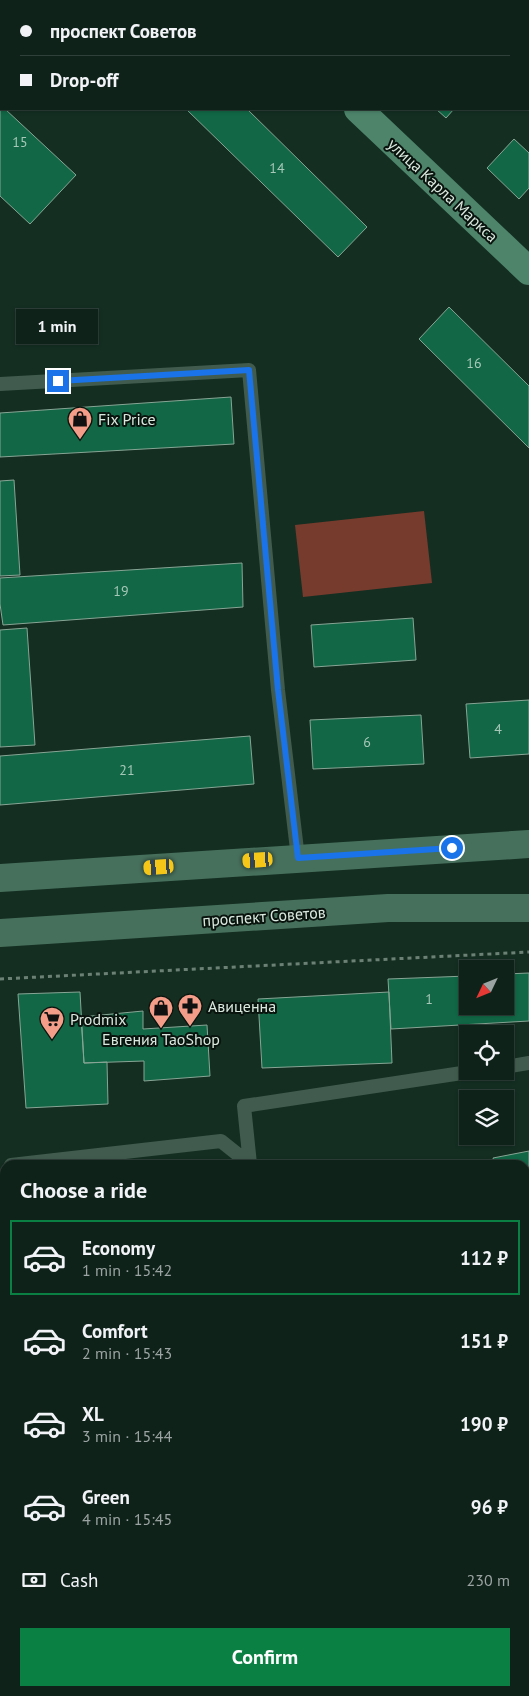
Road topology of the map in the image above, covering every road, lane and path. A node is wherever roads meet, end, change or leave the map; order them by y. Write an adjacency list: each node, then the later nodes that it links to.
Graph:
1 (359, 110): 2 (main road, улица Карла Маркса)
2 (529, 271)
3 (0, 384): 5 (lane)
4 (529, 844): 5 (main road)
5 (298, 858): 6 (main road)
6 (0, 878)
7 (529, 908): 8 (main road, проспект Советов)
8 (0, 933)
9 (529, 952): 10 (path)
10 (0, 979)
11 (529, 1063): 12 (lane)
12 (514, 1066)
13 (459, 1073): 16 (lane)
14 (54, 1160): 15 (lane)
15 (246, 1160)
16 (251, 1160)

